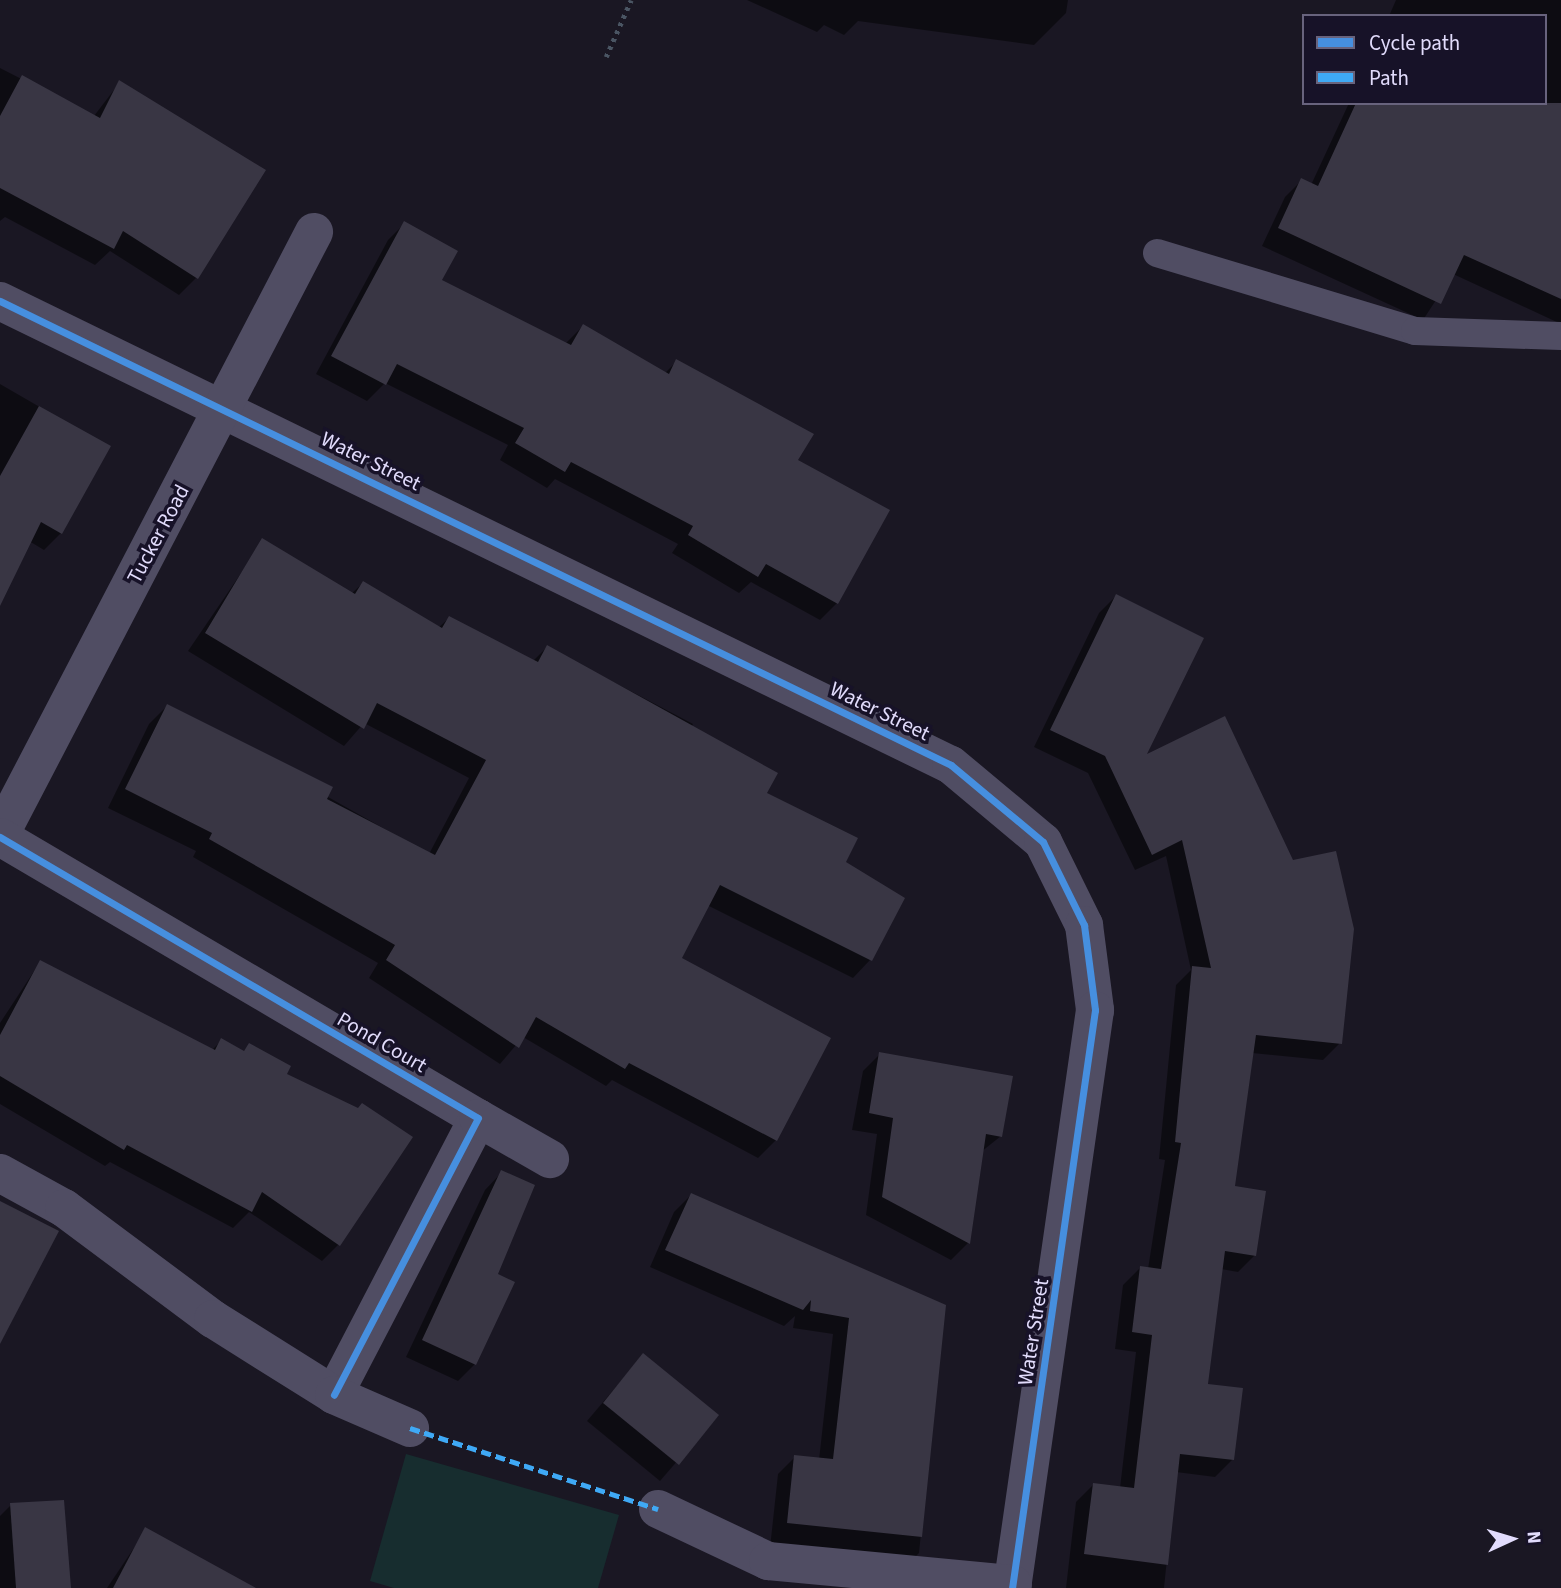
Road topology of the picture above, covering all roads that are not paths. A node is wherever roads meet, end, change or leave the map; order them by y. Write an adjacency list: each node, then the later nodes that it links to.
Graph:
1 (314, 232): 5 (street, Tucker Road)
2 (1157, 253): 4 (lane)
3 (0, 301): 5 (street, Water Street)
4 (1561, 336)
5 (223, 408): 6 (street, Tucker Road); 13 (street, Water Street)
6 (0, 836): 7 (street, Pond Court)
7 (478, 1118): 8 (street, Pond Court); 10 (street)
8 (550, 1159)
9 (0, 1173): 10 (street)
10 (334, 1395): 11 (street)
11 (410, 1428)
12 (658, 1509): 13 (street)
13 (1012, 1586)

